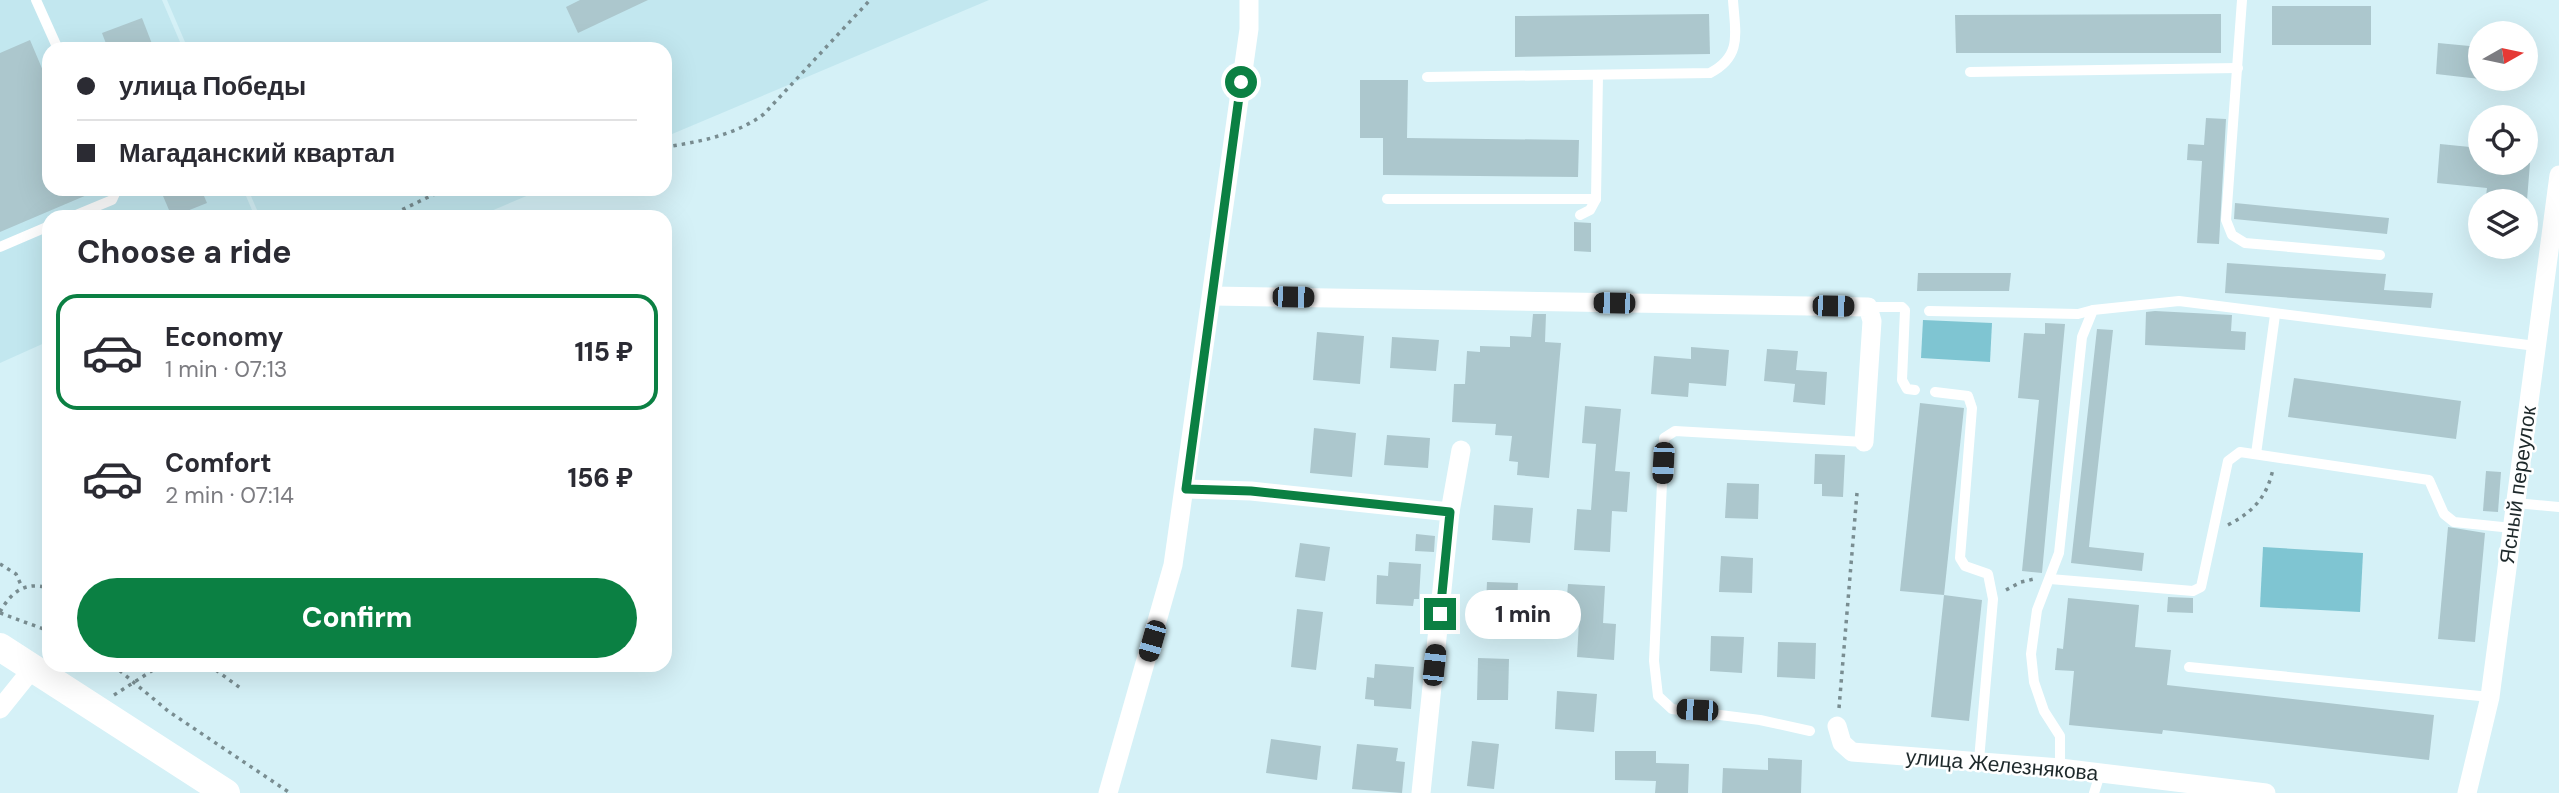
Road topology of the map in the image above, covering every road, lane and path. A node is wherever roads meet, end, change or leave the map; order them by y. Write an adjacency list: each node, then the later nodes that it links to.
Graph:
1 (36, 0): 6 (lane)
2 (870, 0): 11 (path)
3 (1249, 0): 24 (street)
4 (1733, 0): 9 (lane)
5 (2242, 0): 7 (lane)
6 (55, 42)
7 (2238, 68): 8 (lane); 23 (lane)
8 (1970, 72)
9 (1598, 75): 10 (lane); 16 (lane)
10 (1427, 77)
11 (672, 145)
12 (2559, 175): 21 (street, Ясный переулок)
13 (114, 196): 17 (lane)
14 (430, 196): 18 (path)
15 (1387, 199): 16 (lane)
16 (1595, 199): 19 (lane)
17 (88, 210)
18 (402, 210)
19 (1580, 215)
20 (42, 229): 22 (lane)
21 (2555, 230): 29 (street, Ясный переулок)
22 (0, 247)
23 (2380, 255)
24 (1212, 296): 25 (street); 36 (street)
25 (1868, 307): 30 (lane); 32 (street)
26 (2093, 310): 27 (lane); 28 (lane); 44 (lane)
27 (1929, 311)
28 (2275, 315): 29 (lane); 34 (lane)
29 (2536, 345): 38 (street, Ясный переулок)
30 (1915, 390)
31 (1935, 392): 63 (lane)
32 (1864, 442): 62 (lane)
33 (1461, 450): 40 (street)
34 (2256, 454): 35 (lane); 42 (lane)
35 (2276, 457): 41 (lane); 42 (path)
36 (1186, 489): 40 (street); 68 (street)
37 (1857, 494): 61 (path)
38 (2516, 503): 39 (lane); 41 (street, Ясный переулок)
39 (2559, 507)
40 (1450, 512): 69 (street)
41 (2512, 528): 58 (street, Ясный переулок)
42 (2213, 533): 44 (lane)
43 (0, 564): 45 (path)
44 (2050, 579): 47 (path); 64 (lane)
45 (23, 587): 46 (path); 48 (path)
46 (42, 588)
47 (2006, 590)
48 (0, 613): 49 (path)
49 (42, 628)
50 (0, 647): 52 (street)
51 (2189, 667): 58 (lane)
52 (33, 668): 59 (street); 60 (street)
53 (121, 672): 56 (path)
54 (150, 672): 56 (path)
55 (219, 672): 57 (path)
56 (133, 683): 59 (path); 67 (path)
57 (243, 690)
58 (2490, 696): 72 (street, Ясный переулок)
59 (94, 707): 66 (street)
60 (0, 709)
61 (1837, 726): 63 (street, улица Железнякова)
62 (1810, 731)
63 (1979, 760): 64 (street, улица Железнякова)
64 (2060, 768): 65 (street, улица Железнякова)
65 (2100, 774): 70 (lane); 71 (street, улица Железнякова)
66 (211, 786)
67 (290, 793)
68 (1108, 793)
69 (1421, 793)
70 (2094, 793)
71 (2266, 793)
72 (2466, 793)

